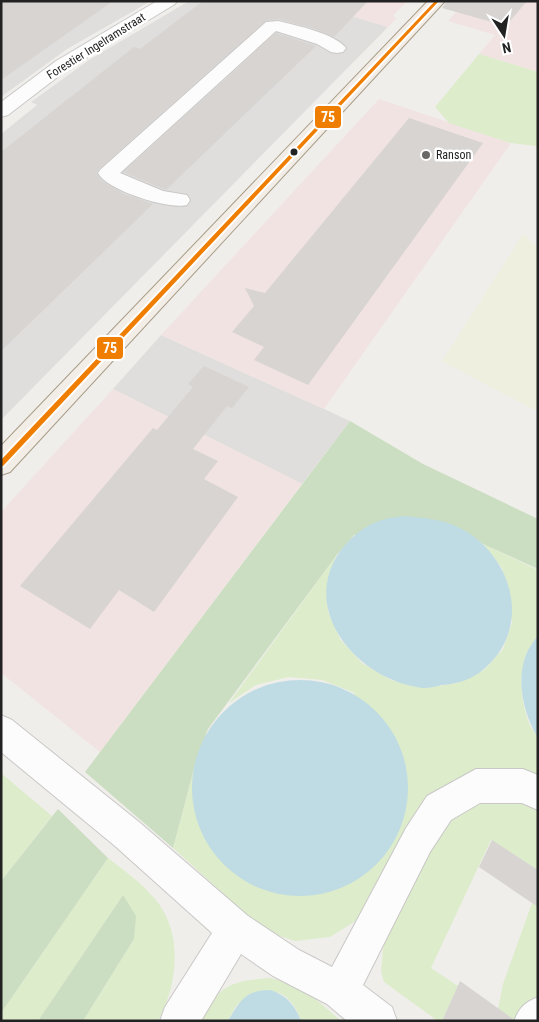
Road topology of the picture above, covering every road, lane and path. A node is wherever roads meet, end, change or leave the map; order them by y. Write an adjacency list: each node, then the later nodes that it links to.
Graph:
1 (169, 1): 4 (street, Forestier Ingelramstraat)
2 (437, 1): 6 (main road)
3 (337, 48): 5 (street)
4 (1, 111)
5 (180, 200)
6 (1, 464)
7 (1, 732): 9 (street)
8 (538, 793): 10 (street)
9 (235, 929): 10 (street); 12 (street)
10 (340, 991): 13 (street)
11 (538, 1016): 14 (street)
12 (179, 1021)
13 (378, 1021)
14 (533, 1021)

